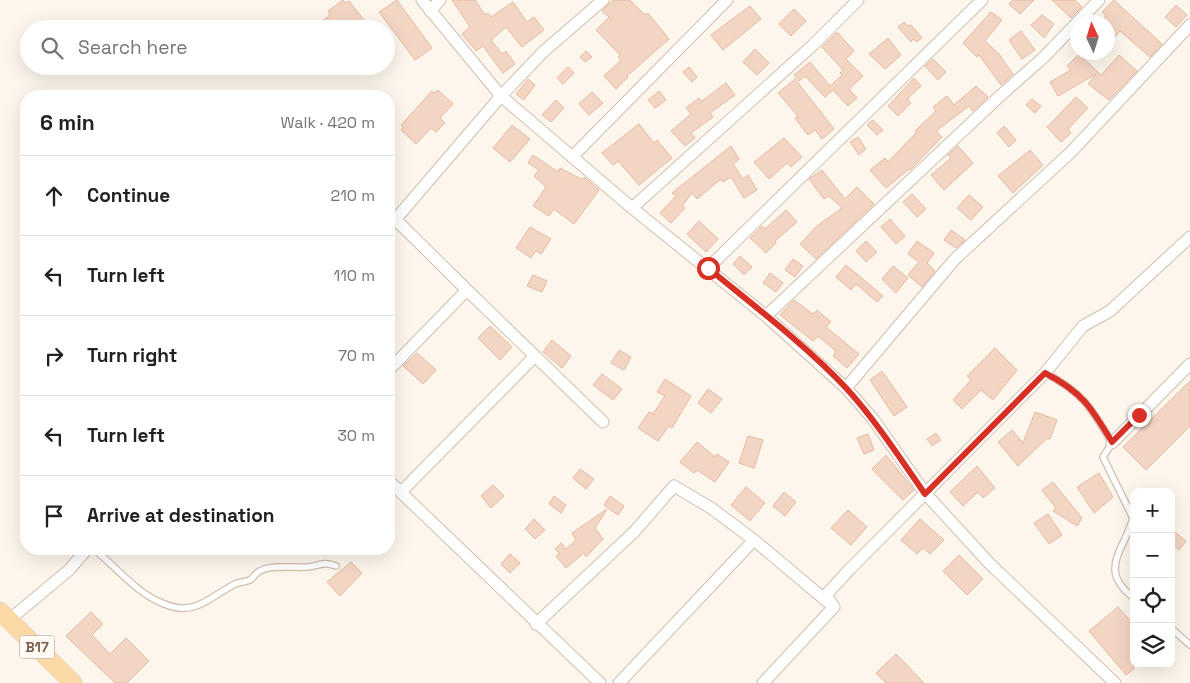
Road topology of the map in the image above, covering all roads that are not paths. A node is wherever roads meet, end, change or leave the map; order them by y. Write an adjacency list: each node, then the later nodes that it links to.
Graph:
1 (422, 0): 8 (street)
2 (440, 0): 8 (street)
3 (603, 0): 10 (street)
4 (727, 0): 11 (street)
5 (858, 0): 12 (street)
6 (982, 0): 16 (street)
7 (1099, 0): 18 (street)
8 (430, 11): 10 (street)
9 (1190, 25): 23 (street)
10 (501, 96): 11 (street); 13 (street)
11 (572, 157): 12 (street)
12 (632, 208): 16 (street)
13 (395, 220)
14 (395, 227): 17 (street)
15 (1190, 237): 22 (street)
16 (708, 268): 18 (street)
17 (467, 290): 19 (street); 20 (street)
18 (766, 316): 23 (street)
19 (535, 356): 24 (street); 27 (street)
20 (395, 364)
21 (1190, 364): 25 (street)
22 (1045, 373): 25 (lane); 28 (street)
23 (846, 388): 28 (street)
24 (603, 422)
25 (1112, 442): 33 (lane)
26 (395, 486): 27 (street)
27 (401, 492): 36 (street)
28 (925, 494): 34 (street); 43 (street)
29 (754, 540): 34 (street); 36 (street); 41 (street)
30 (83, 555): 35 (street)
31 (101, 555): 32 (lane)
32 (336, 566)
33 (1130, 595)
34 (834, 607): 42 (street)
35 (5, 615): 39 (main road, B17)
36 (536, 624): 40 (street)
37 (1175, 632): 38 (lane)
38 (1190, 645)
39 (73, 683)
40 (600, 683)
41 (619, 683)
42 (764, 683)
43 (1116, 683)

